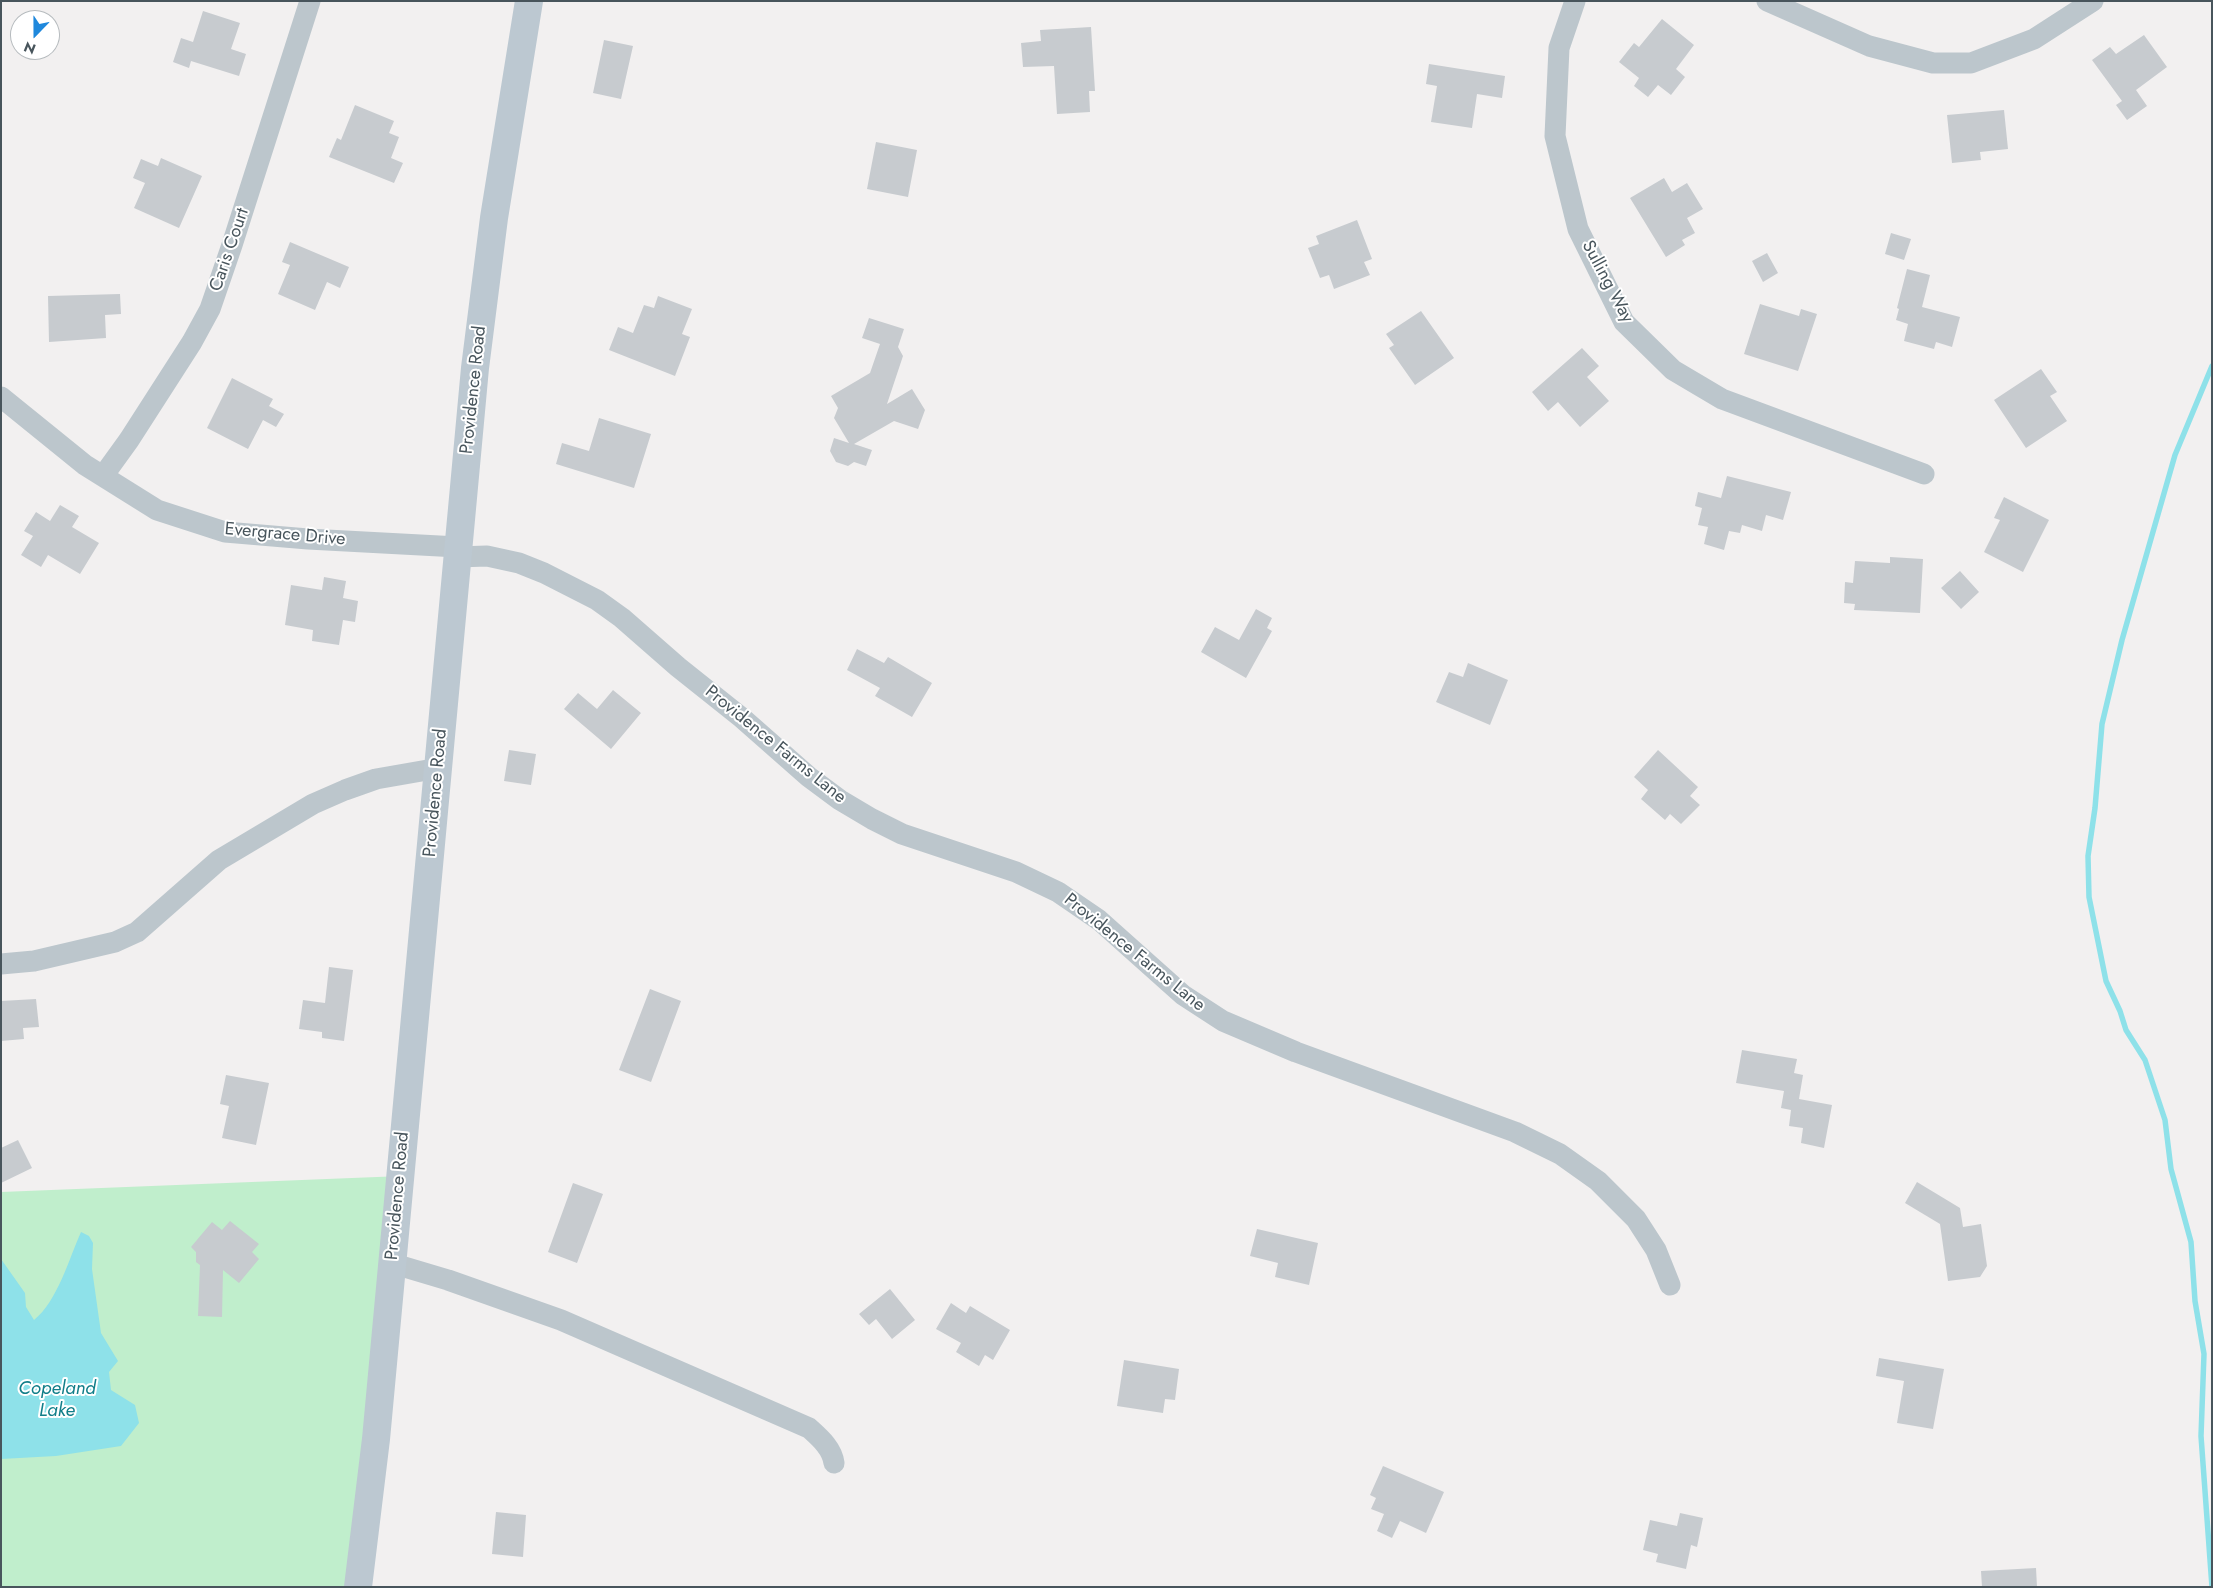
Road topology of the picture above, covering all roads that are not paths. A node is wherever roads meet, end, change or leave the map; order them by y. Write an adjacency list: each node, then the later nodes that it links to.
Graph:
1 (310, 1): 8 (street, Caris Court)
2 (529, 1): 9 (street, Providence Road)
3 (1575, 1): 7 (street, Sulling Way)
4 (1767, 1): 5 (street)
5 (2093, 1)
6 (1, 398): 8 (street, Evergrace Drive)
7 (1924, 474)
8 (102, 476): 9 (street, Evergrace Drive)
9 (458, 552): 10 (street, Providence Road); 13 (street, Providence Farms Lane)
10 (438, 768): 11 (street); 12 (street, Providence Road)
11 (1, 964)
12 (391, 1263): 14 (street); 15 (street, Providence Road)
13 (1670, 1285)
14 (834, 1463)
15 (358, 1587)

